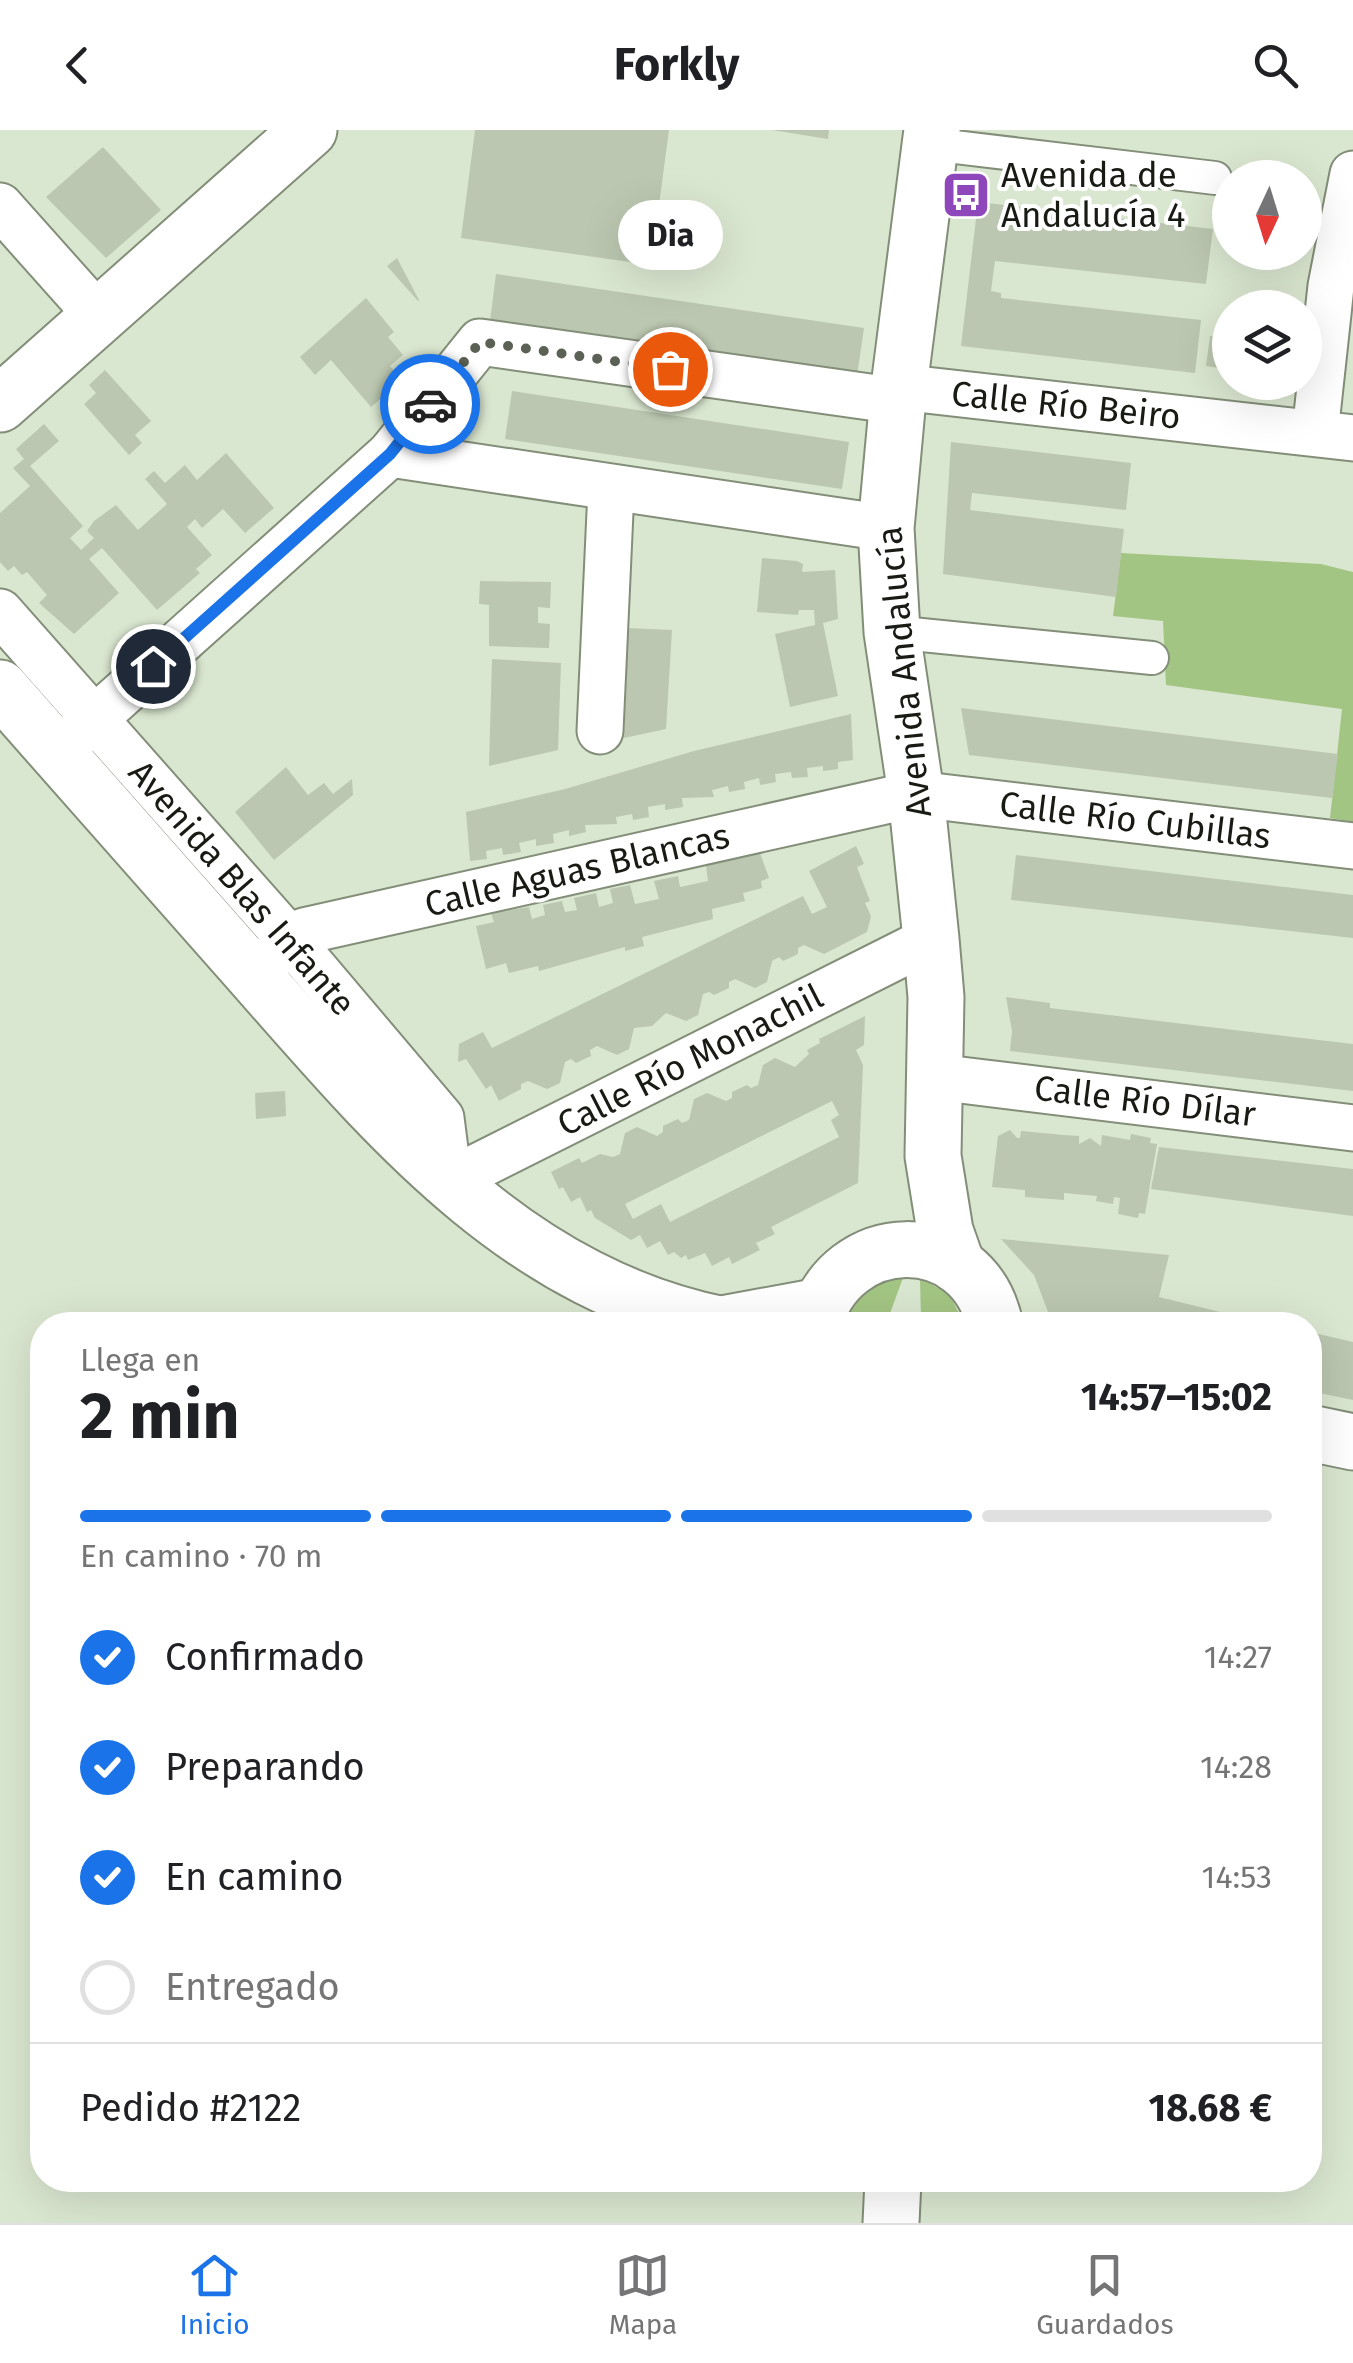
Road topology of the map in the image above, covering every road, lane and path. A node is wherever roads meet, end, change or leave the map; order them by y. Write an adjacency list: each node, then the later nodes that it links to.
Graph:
1 (301, 133): 6 (street)
2 (931, 137): 4 (street); 7 (street, Avenida Andalucía)
3 (1353, 174): 9 (street)
4 (1212, 178)
5 (0, 206): 6 (street)
6 (99, 316): 8 (street)
7 (898, 394): 9 (street, Calle Río Beiro); 10 (street, Calle Río Beiro); 12 (street, Avenida Andalucía)
8 (0, 404)
9 (1334, 435)
10 (390, 454): 11 (street); 18 (street)
11 (610, 490): 12 (street); 17 (street)
12 (886, 528): 14 (street, Avenida Andalucía)
13 (0, 612): 18 (street, Avenida Blas Infante)
14 (892, 632): 15 (street); 19 (street, Avenida Andalucía)
15 (1152, 658)
16 (0, 688): 18 (street, Avenida Blas Infante)
17 (600, 730)
18 (76, 736): 22 (street, Avenida Blas Infante)
19 (916, 794): 20 (street, Calle Río Cubillas); 21 (street, Avenida Andalucía); 22 (street, Calle Aguas Blancas)
20 (1353, 846)
21 (932, 939): 23 (street, Avenida Andalucía); 26 (street, Calle Río Monachil)
22 (272, 957): 26 (street, Avenida Blas Infante)
23 (936, 1078): 24 (street, Calle Río Dílar); 25 (street, Avenida Andalucía)
24 (1353, 1128)
25 (934, 1156): 27 (street, Avenida Andalucía); 28 (street, Avenida Andalucía)
26 (449, 1181): 29 (street, Avenida Blas Infante)
27 (878, 1253): 28 (street); 30 (street, Avenida Andalucía)
28 (957, 1265): 31 (street)
29 (668, 1312)
30 (819, 1312)
31 (991, 1312)
32 (1322, 1436): 33 (street)
33 (1353, 1442)
34 (893, 2192): 35 (street)
35 (891, 2223)

